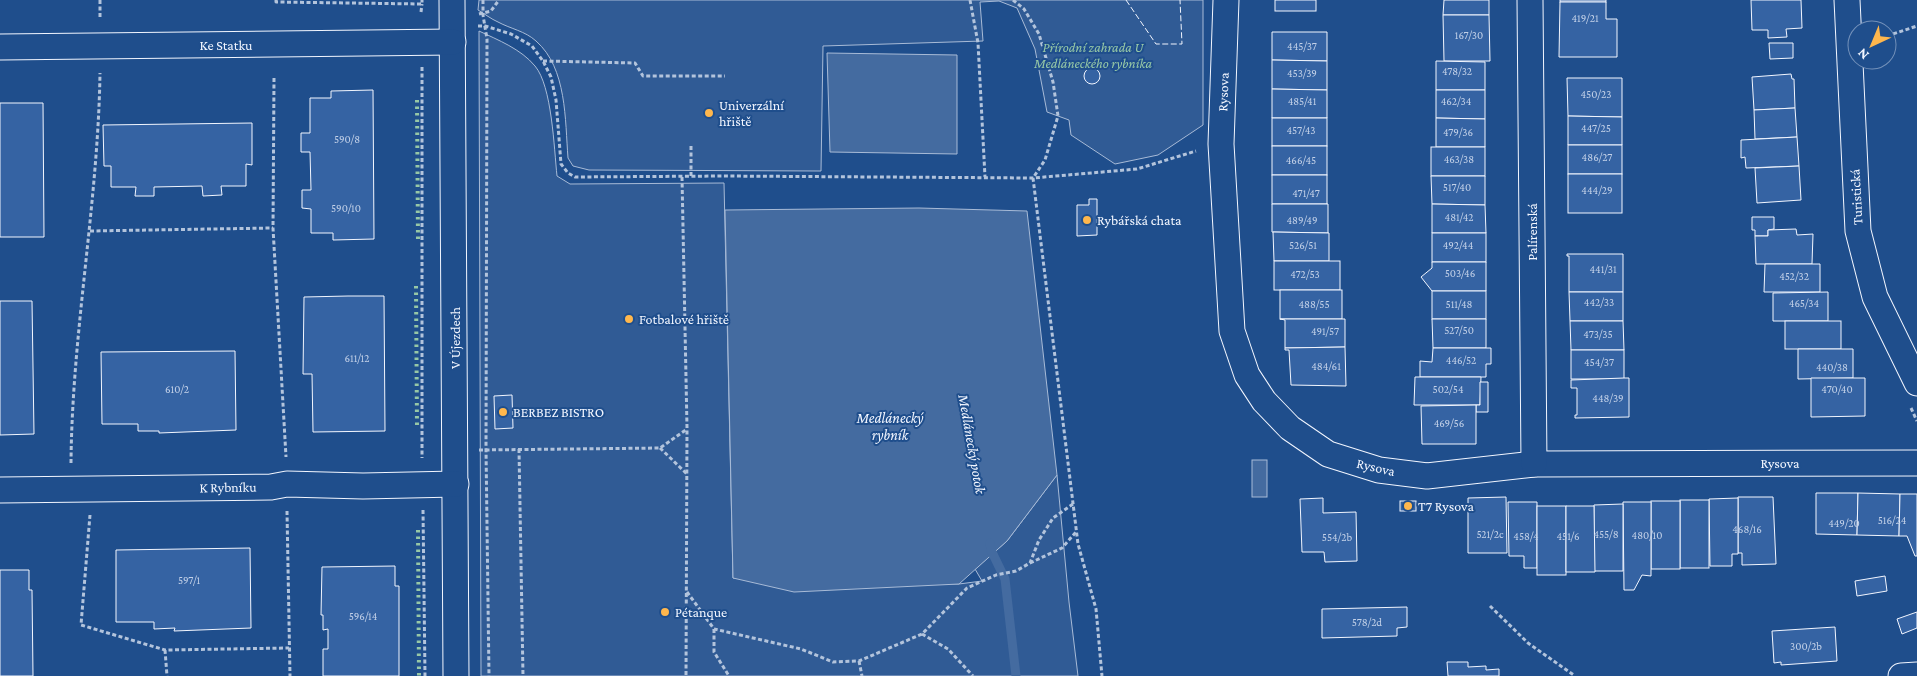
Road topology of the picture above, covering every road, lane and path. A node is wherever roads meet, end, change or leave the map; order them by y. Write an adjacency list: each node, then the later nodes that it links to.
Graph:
1 (276, 0): 10 (path)
2 (452, 0): 16 (street, V Újezdech)
3 (483, 0): 12 (path)
4 (499, 0): 12 (path)
5 (970, 0): 26 (path)
6 (1013, 0): 27 (path)
7 (1226, 0): 37 (street, Rysova)
8 (1530, 0): 37 (street, Palírenská)
9 (1846, 0): 30 (street, Turistická)
10 (422, 2): 11 (path)
11 (421, 12)
12 (483, 15): 13 (path)
13 (485, 26): 16 (path); 19 (path); 33 (path)
14 (1917, 26): 15 (path)
15 (1897, 33)
16 (452, 34): 17 (street, Ke Statku); 35 (street, V Újezdech)
17 (101, 46): 18 (street, Ke Statku); 29 (path)
18 (0, 47)
19 (543, 61): 20 (path); 24 (path)
20 (725, 76)
21 (274, 78): 28 (path)
22 (690, 146): 25 (path)
23 (1202, 149): 27 (path)
24 (682, 176): 25 (path); 31 (path)
25 (691, 176): 26 (path)
26 (985, 176): 27 (path)
27 (1033, 178): 43 (path)
28 (273, 228): 29 (path); 39 (path)
29 (90, 231): 41 (path)
30 (1917, 383)
31 (687, 428): 32 (path); 38 (path)
32 (660, 448): 34 (path); 38 (path)
33 (486, 449): 34 (path); 35 (path); 57 (path)
34 (519, 449): 58 (path)
35 (454, 453): 40 (street, V Újezdech)
36 (1917, 463): 37 (street, Rysova)
37 (1534, 464)
38 (687, 474): 46 (path)
39 (287, 484): 40 (street, K Rybníku); 41 (street, K Rybníku); 50 (path)
40 (456, 484): 56 (street, V Újezdech)
41 (81, 489): 42 (street, K Rybníku); 51 (path)
42 (0, 490)
43 (1073, 504): 44 (path); 45 (path)
44 (1076, 532): 45 (path); 63 (path)
45 (1030, 564): 49 (path)
46 (687, 591): 48 (path); 59 (path)
47 (1490, 606): 64 (path)
48 (714, 629): 52 (path); 60 (path)
49 (922, 634): 52 (path); 62 (path)
50 (289, 648): 51 (path); 55 (path)
51 (165, 650): 54 (path)
52 (859, 661): 61 (path)
53 (1917, 675): 65 (street)
54 (167, 676)
55 (290, 676)
56 (456, 676)
57 (489, 676)
58 (523, 676)
59 (686, 676)
60 (728, 676)
61 (862, 676)
62 (973, 676)
63 (1102, 676)
64 (1575, 676)
65 (1901, 676)

